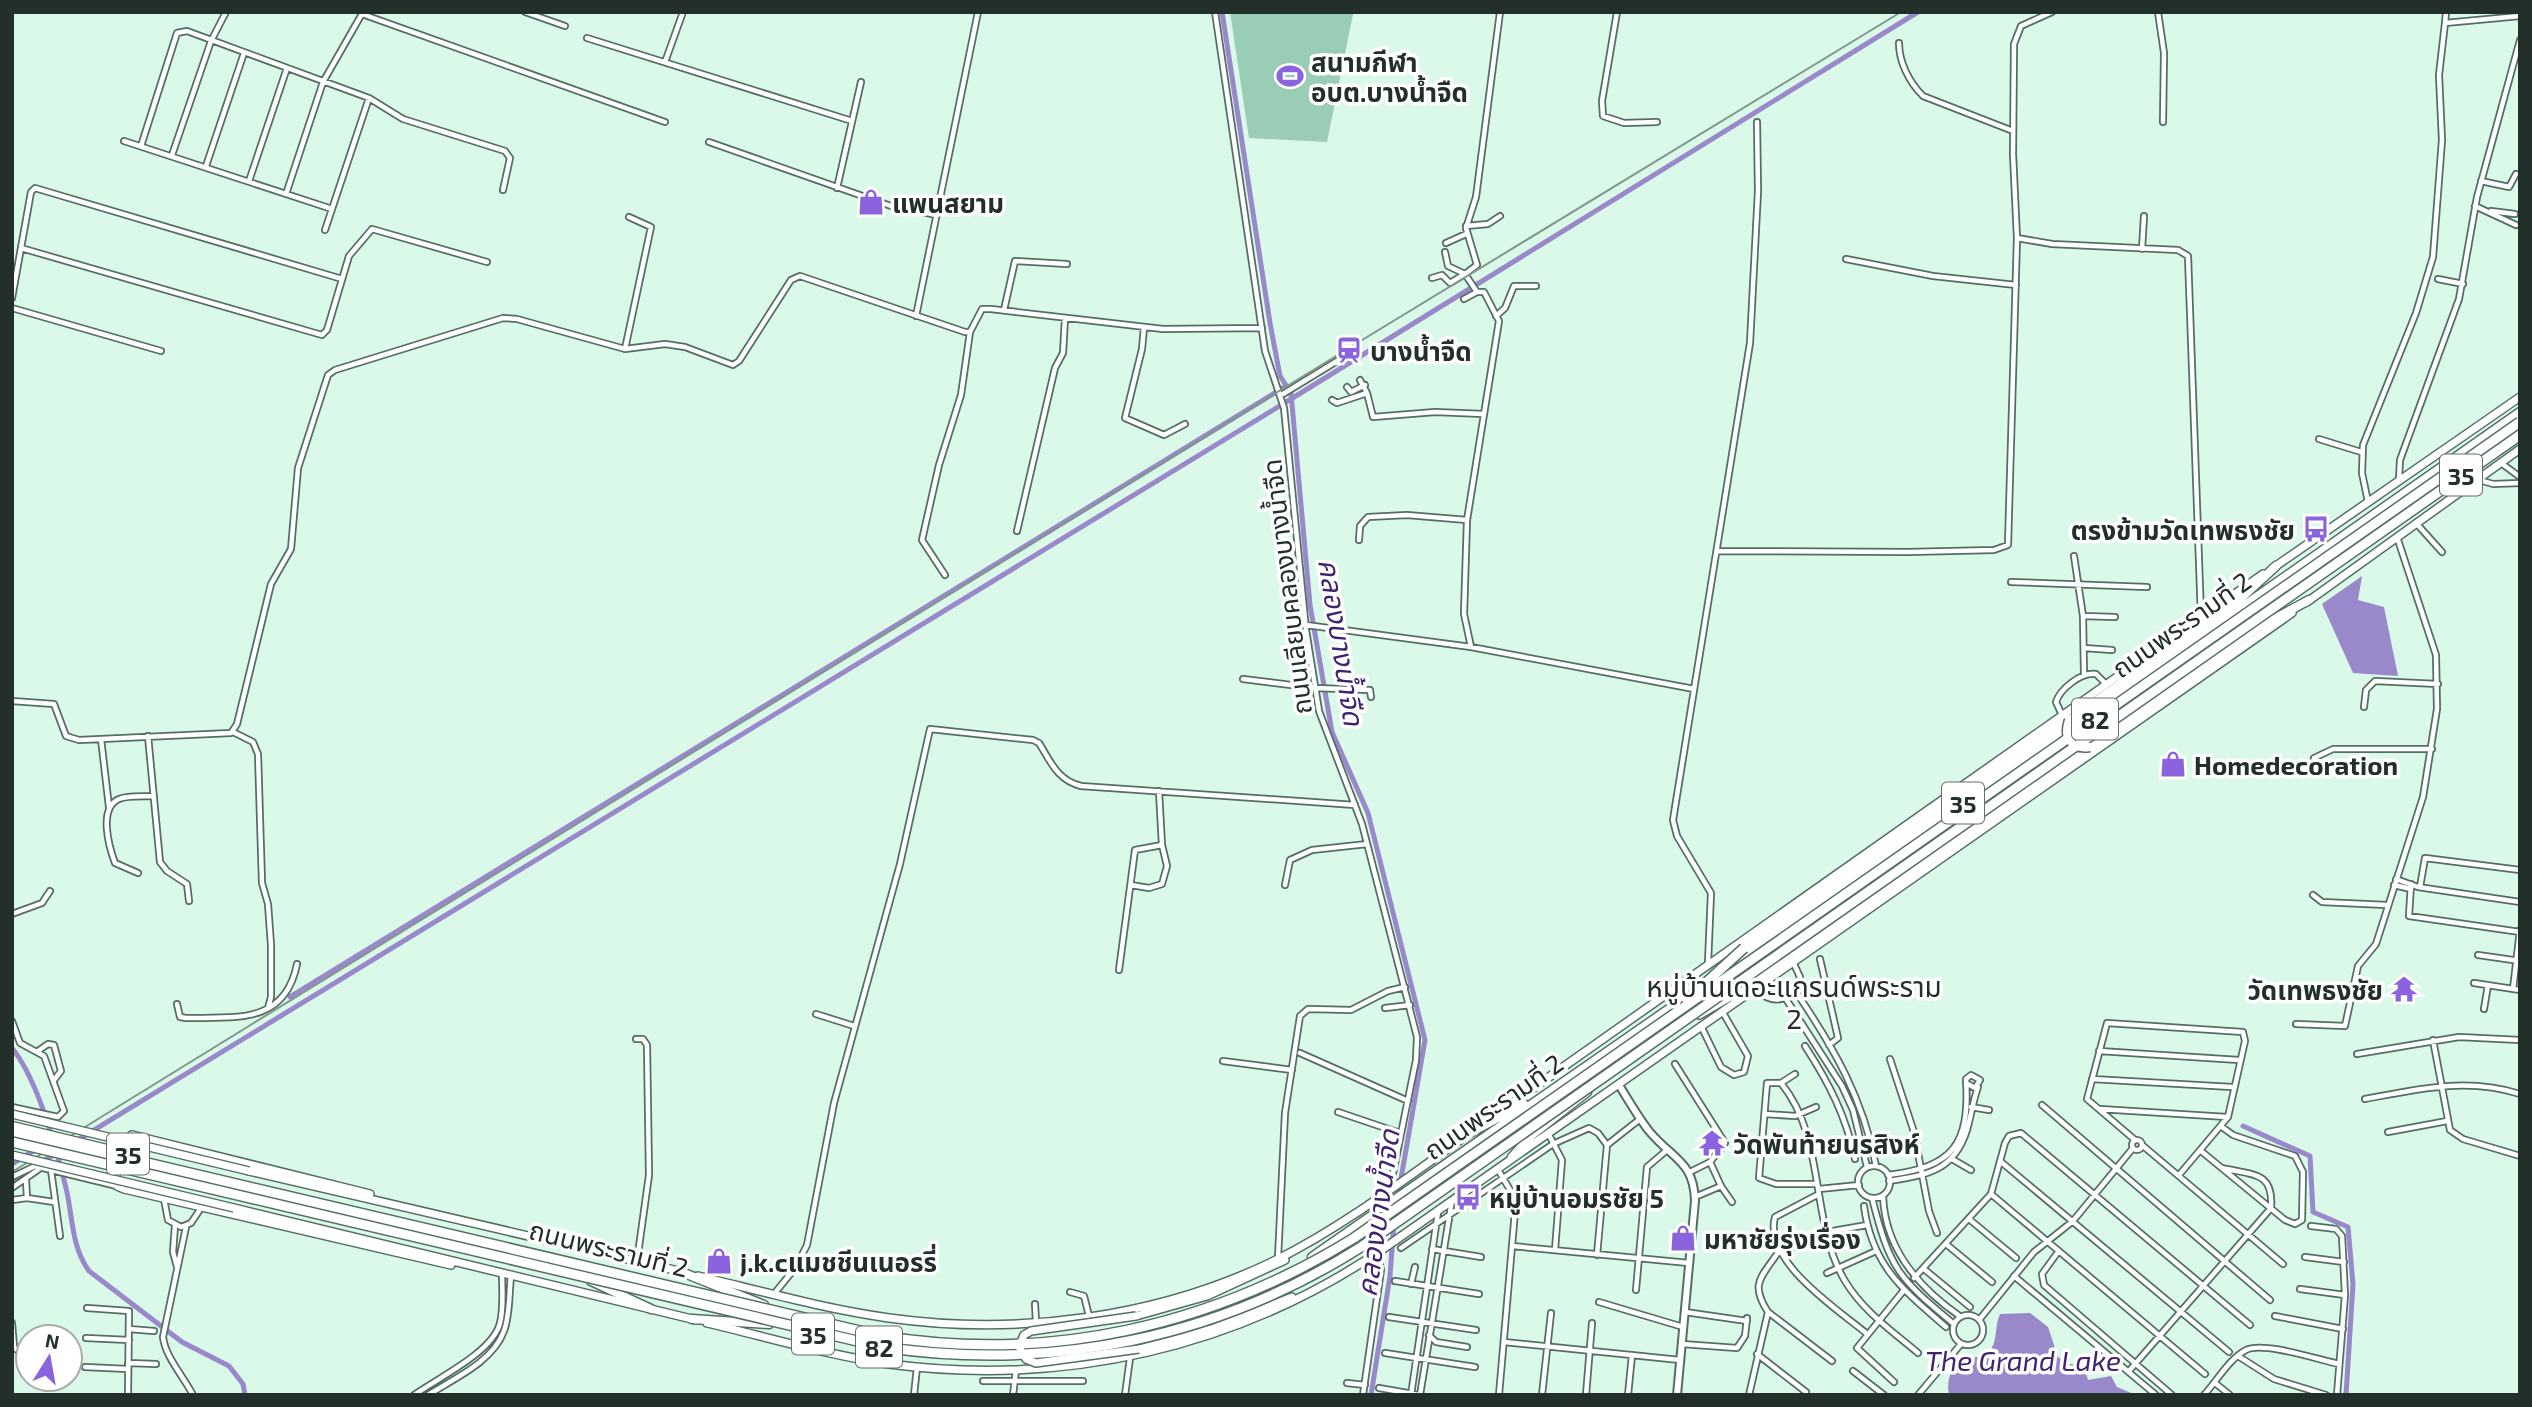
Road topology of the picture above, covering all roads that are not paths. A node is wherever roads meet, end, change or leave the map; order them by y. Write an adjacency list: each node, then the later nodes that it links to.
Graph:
1 (226, 12): 17 (street)
2 (525, 12): 14 (street)
3 (683, 12): 20 (street)
4 (978, 12): 45 (street)
5 (1215, 12): 78 (street, ถนนเลียบคลองบางน้ำจืด)
6 (1500, 12): 51 (street)
7 (1618, 12): 27 (street)
8 (2052, 12): 30 (street)
9 (2158, 12): 29 (street)
10 (2445, 12): 13 (street)
11 (362, 13): 22 (street); 26 (street)
12 (2520, 16): 13 (street)
13 (2445, 23): 97 (street)
14 (565, 26)
15 (587, 38): 20 (street)
16 (2520, 40): 38 (street)
17 (211, 41): 19 (street); 33 (street); 34 (street)
18 (1899, 43): 30 (street)
19 (244, 53): 21 (street); 35 (street)
20 (665, 62): 25 (street)
21 (287, 68): 22 (street); 37 (street)
22 (323, 82): 24 (street); 41 (street)
23 (860, 82): 25 (street)
24 (369, 98): 40 (street); 43 (street)
25 (852, 121): 39 (street)
26 (665, 122)
27 (1657, 122)
28 (1757, 122): 109 (street)
29 (2164, 122)
30 (2013, 132): 54 (street)
31 (124, 141): 33 (street)
32 (709, 142): 39 (street)
33 (141, 146): 34 (street)
34 (172, 155): 35 (street)
35 (206, 166): 37 (street)
36 (2516, 174): 38 (street)
37 (249, 181): 41 (street)
38 (2481, 181): 42 (street)
39 (837, 188): 45 (street)
40 (503, 190)
41 (286, 194): 43 (street)
42 (2475, 206): 44 (street); 66 (street)
43 (332, 209): 52 (street)
44 (2491, 211): 46 (street); 50 (street)
45 (937, 215): 74 (street)
46 (2515, 215)
47 (1500, 216): 51 (street)
48 (2144, 216): 57 (street)
49 (629, 217): 80 (street)
50 (2516, 225)
51 (1466, 226): 53 (street)
52 (325, 230)
53 (1466, 233): 55 (street); 62 (street)
54 (2017, 238): 57 (street); 68 (street)
55 (1446, 243)
56 (21, 248): 64 (street); 64 (street); 70 (street)
57 (2142, 249): 123 (street)
58 (1445, 252): 62 (street)
59 (1846, 259): 68 (street)
60 (487, 262): 64 (street)
61 (1067, 264): 72 (street)
62 (1465, 274): 63 (street); 69 (street)
63 (1432, 278)
64 (342, 279)
65 (2438, 279): 66 (street)
66 (2462, 284): 101 (street)
67 (1536, 285): 75 (street)
68 (2016, 285): 109 (street)
69 (1475, 290): 71 (street); 75 (street)
70 (12, 298)
71 (1464, 299)
72 (1005, 306): 76 (street); 79 (street)
73 (12, 308): 81 (street)
74 (917, 312): 79 (street); 80 (street)
75 (1496, 316): 91 (street)
76 (1065, 318): 77 (street); 106 (street)
77 (1144, 327): 78 (street); 93 (street)
78 (1262, 328): 124 (street, ถนนเลียบคลองบางน้ำจืด)
79 (970, 332): 113 (street)
80 (626, 345): 139 (street)
81 (161, 351)
82 (1342, 358): 87 (street)
83 (1360, 380): 84 (street)
84 (1365, 385): 85 (street); 86 (street)
85 (1347, 387)
86 (1367, 393): 89 (street); 91 (street)
87 (1283, 394)
88 (2520, 397): 101 (main road, ถนนพระรามที่ 2 / 35)
89 (1332, 400)
90 (2520, 412): 114 (highway, ถนนพระรามที่ 2 / 35)
91 (1484, 414): 104 (street)
92 (2520, 422): 187 (highway, 82, bridge)
93 (1185, 424)
94 (2520, 435): 118 (highway, ถนนพระรามที่ 2 / 35); 190 (highway, 82, bridge)
95 (2319, 439): 97 (street)
96 (2520, 449): 98 (main road, ถนนพระรามที่ 2 / 35)
97 (2361, 452): 103 (street)
98 (2500, 463): 99 (street); 100 (main road, ถนนพระรามที่ 2 / 35)
99 (2520, 477)
100 (2477, 479): 102 (street); 105 (main road, ถนนพระรามที่ 2 / 35)
101 (2399, 481): 103 (main road, ถนนพระรามที่ 2 / 35)
102 (2520, 483)
103 (2368, 502): 112 (main road, ถนนพระรามที่ 2 / 35)
104 (1467, 520): 108 (street); 126 (street)
105 (2416, 523): 107 (main road, ถนนพระรามที่ 2 / 35); 110 (street)
106 (1017, 531)
107 (2397, 537): 120 (main road, ถนนพระรามที่ 2 / 35); 132 (street)
108 (1359, 540)
109 (1717, 551): 134 (street)
110 (2442, 552)
111 (2074, 556): 116 (street)
112 (2276, 566): 119 (highway); 123 (main road, ถนนพระรามที่ 2 / 35)
113 (945, 575)
114 (2283, 578): 119 (highway); 209 (highway, ถนนพระรามที่ 2 / 35)
115 (2011, 582): 116 (street)
116 (2077, 584): 117 (street); 121 (street)
117 (2147, 587)
118 (2293, 592): 125 (highway); 213 (highway, ถนนพระรามที่ 2 / 35)
119 (2240, 600): 138 (highway)
120 (2309, 600): 125 (highway); 167 (main road, ถนนพระรามที่ 2 / 35)
121 (2083, 617): 122 (street); 127 (street)
122 (2115, 617)
123 (2201, 618): 131 (main road, ถนนพระรามที่ 2 / 35)
124 (1307, 625): 126 (street); 133 (street, ถนนเลียบคลองบางน้ำจืด)
125 (2259, 628): 142 (highway)
126 (1471, 647): 134 (street)
127 (2084, 648): 128 (street); 129 (street)
128 (2112, 650)
129 (2084, 674): 131 (street); 138 (street)
130 (1243, 680): 133 (street)
131 (2106, 684): 138 (main road, ถนนพระรามที่ 2 / 35)
132 (2439, 684): 137 (street); 143 (street)
133 (1317, 688): 135 (street); 147 (street, ถนนเลียบคลองบางน้ำจืด)
134 (1695, 689): 169 (street)
135 (1371, 697)
136 (12, 701): 141 (street)
137 (2364, 707)
138 (2065, 718): 142 (highway, bridge); 169 (main road, ถนนพระรามที่ 2 / 35); 187 (highway, bridge)
139 (233, 732): 140 (street); 182 (street)
140 (148, 736): 141 (street); 146 (street)
141 (100, 739): 148 (street)
142 (2090, 747): 190 (highway, bridge)
143 (2431, 749): 144 (street); 153 (street)
144 (2314, 758)
145 (1159, 791): 147 (street); 150 (street); 192 (street)
146 (154, 796): 148 (street); 160 (street)
147 (1355, 805): 149 (street, ถนนเลียบคลองบางน้ำจืด)
148 (110, 808): 152 (street)
149 (1367, 844): 155 (street); 174 (street, ถนนเลียบคลองบางน้ำจืด)
150 (1162, 845): 154 (street); 154 (street)
151 (2520, 870): 157 (street)
152 (138, 873)
153 (2395, 882): 156 (street); 162 (street)
154 (1130, 885): 171 (street)
155 (1285, 885)
156 (2411, 886): 157 (street); 164 (street)
157 (2419, 887): 161 (street)
158 (50, 891): 163 (street)
159 (2313, 895): 162 (street)
160 (189, 901)
161 (2520, 902)
162 (2387, 905): 189 (street)
163 (12, 914)
164 (2520, 931): 168 (street)
165 (2479, 955): 168 (street)
166 (1820, 959): 196 (street)
167 (1793, 961): 175 (main road, ถนนพระรามที่ 2 / 35); 178 (street)
168 (2518, 961): 176 (street)
169 (1708, 963): 241 (main road, ถนนพระรามที่ 2 / 35)
170 (297, 964): 182 (street)
171 (1119, 970)
172 (2474, 983): 173 (street)
173 (2488, 985): 176 (street); 184 (street)
174 (1405, 987): 181 (street, ถนนเลียบคลองบางน้ำจืด); 208 (street)
175 (1755, 987): 179 (street); 185 (main road, ถนนพระรามที่ 2 / 35)
176 (2513, 989): 177 (street)
177 (2520, 990)
178 (1796, 992): 179 (street); 196 (street)
179 (1786, 999): 262 (street)
180 (177, 1004): 182 (street)
181 (1410, 1005): 183 (street); 222 (street, ถนนเลียบคลองบางน้ำจืด)
182 (268, 1007)
183 (1385, 1008)
184 (2484, 1009)
185 (1722, 1010): 191 (main road, ถนนพระรามที่ 2 / 35); 191 (street)
186 (816, 1014): 192 (street)
187 (1671, 1016): 237 (highway, 82, bridge)
188 (12, 1021): 198 (street)
189 (2296, 1024)
190 (1677, 1025): 244 (highway, 82, bridge)
191 (1701, 1025): 217 (main road, ถนนพระรามที่ 2 / 35)
192 (854, 1026): 358 (street)
193 (636, 1039): 330 (street)
194 (2433, 1040): 195 (street); 202 (street); 216 (street)
195 (2520, 1040)
196 (1829, 1045): 260 (street)
197 (1805, 1046): 243 (street)
198 (38, 1051): 199 (street); 203 (street)
199 (56, 1051): 203 (street); 212 (street)
200 (2099, 1051): 205 (street); 205 (street); 211 (street)
201 (1300, 1053): 222 (street)
202 (2357, 1054)
203 (46, 1058): 212 (street)
204 (1890, 1059): 269 (street)
205 (2239, 1060): 219 (street)
206 (1223, 1061): 208 (street)
207 (1675, 1063): 259 (street)
208 (1292, 1070): 328 (street)
209 (1578, 1073): 241 (highway); 367 (highway, ถนนพระรามที่ 2 / 35)
210 (1795, 1074): 214 (street)
211 (2092, 1079): 219 (street); 227 (street)
212 (54, 1080): 224 (street)
213 (1591, 1083): 255 (highway); 384 (highway, ถนนพระรามที่ 2 / 35, bridge)
214 (1781, 1083): 230 (street); 232 (street)
215 (1966, 1083): 218 (street); 218 (street); 226 (street)
216 (2442, 1084): 220 (street); 221 (street); 235 (street)
217 (1619, 1085): 234 (street); 240 (main road, ถนนพระรามที่ 2 / 35)
218 (1978, 1086): 226 (street)
219 (2232, 1087): 233 (street)
220 (2520, 1094)
221 (2365, 1099)
222 (1408, 1101): 239 (street, ถนนเลียบคลองบางน้ำจืด)
223 (2042, 1105): 267 (street)
224 (12, 1107)
225 (1816, 1107): 230 (street)
226 (1970, 1107): 228 (street); 256 (street)
227 (2099, 1109): 233 (street); 242 (street)
228 (1989, 1110)
229 (1338, 1112): 239 (street)
230 (1800, 1112): 232 (street); 249 (street)
231 (12, 1114): 294 (main road, ถนนพระรามที่ 2 / 35, bridge)
232 (1765, 1114): 248 (street)
233 (2228, 1118): 236 (street)
234 (1640, 1119): 246 (street); 251 (street)
235 (2447, 1121): 238 (street); 254 (street)
236 (2222, 1126): 252 (street); 295 (street)
237 (12, 1128): 367 (highway, ถนนพระรามที่ 2 / 35, bridge)
238 (2388, 1132)
239 (1400, 1133): 278 (street, ถนนเลียบคลองบางน้ำจืด)
240 (1548, 1133): 245 (street); 255 (main road, ถนนพระรามที่ 2 / 35)
241 (1468, 1134): 278 (main road, ถนนพระรามที่ 2 / 35)
242 (2135, 1140): 247 (street); 250 (street)
243 (1852, 1141): 249 (street); 257 (street)
244 (12, 1142): 347 (highway, ถนนพระรามที่ 2 / 35, bridge)
245 (1553, 1144): 246 (street); 272 (street); 319 (street)
246 (1607, 1145): 324 (street)
247 (2142, 1145): 250 (street); 270 (street)
248 (1761, 1146): 249 (street); 280 (street)
249 (1811, 1148): 280 (street)
250 (2133, 1148): 267 (street)
251 (1668, 1149): 268 (street); 329 (street)
252 (2201, 1151): 264 (street); 270 (street)
253 (12, 1155): 337 (main road, ถนนพระรามที่ 2 / 35, bridge)
254 (2520, 1156)
255 (1512, 1157): 263 (main road, ถนนพระรามที่ 2 / 35)
256 (1951, 1158): 266 (street); 269 (street)
257 (1855, 1159)
258 (2000, 1161): 281 (street); 282 (street); 299 (street)
259 (1710, 1163): 268 (street); 277 (street)
260 (1876, 1166): 262 (street); 273 (street)
261 (42, 1167): 265 (street); 271 (street); 274 (street)
262 (1867, 1167): 275 (street)
263 (1497, 1168): 272 (street); 288 (main road, ถนนพระรามที่ 2 / 35)
264 (2222, 1168): 295 (street); 295 (street)
265 (51, 1170): 276 (street); 290 (street)
266 (1971, 1170)
267 (2116, 1170): 282 (street); 333 (street)
268 (1690, 1171): 284 (street)
269 (1922, 1173): 273 (street); 307 (street)
270 (2179, 1175): 308 (street)
271 (12, 1177)
272 (1502, 1177): 297 (street); 314 (street)
273 (1889, 1178): 283 (street)
274 (26, 1179): 279 (street); 285 (street)
275 (1859, 1185): 280 (street); 286 (street)
276 (117, 1186): 287 (main road); 294 (main road)
277 (1721, 1186): 284 (street); 291 (street)
278 (1392, 1187): 306 (main road, ถนนพระรามที่ 2 / 35)
279 (12, 1188)
280 (1818, 1189): 305 (street); 321 (street)
281 (1991, 1194): 298 (street); 312 (street)
282 (2095, 1194): 299 (street); 352 (street)
283 (1883, 1196): 286 (street); 346 (street)
284 (1695, 1197): 332 (street)
285 (27, 1198): 289 (street); 290 (street)
286 (1872, 1198): 386 (street)
287 (164, 1199): 293 (main road); 302 (street)
288 (1452, 1199): 296 (main road, ถนนพระรามที่ 2 / 35); 297 (street)
289 (12, 1200)
290 (54, 1202): 310 (street)
291 (1732, 1202)
292 (1864, 1206): 301 (street)
293 (201, 1208): 304 (street); 337 (main road)
294 (414, 1208): 330 (main road, ถนนพระรามที่ 2 / 35)
295 (2271, 1208): 308 (street)
296 (1439, 1209): 300 (street); 320 (main road, ถนนพระรามที่ 2 / 35)
297 (1448, 1216): 300 (street); 311 (street)
298 (1969, 1219): 313 (street); 327 (street)
299 (2073, 1222): 312 (street); 370 (street)
300 (1437, 1223): 309 (street); 316 (street)
301 (1867, 1225): 305 (street); 322 (street)
302 (175, 1226): 304 (street); 335 (street)
303 (2311, 1226): 331 (street)
304 (186, 1227): 335 (street)
305 (1827, 1232): 315 (street); 338 (street)
306 (1323, 1233): 328 (main road, ถนนพระรามที่ 2 / 35); 343 (main road, bridge)
307 (1937, 1233)
308 (2248, 1234): 333 (street); 334 (street)
309 (1434, 1235): 311 (street); 317 (street)
310 (60, 1236)
311 (1444, 1237): 318 (street)
312 (2049, 1243): 323 (street); 345 (street)
313 (1946, 1244): 339 (street); 349 (street)
314 (1512, 1246): 319 (street); 400 (street)
315 (1795, 1247)
316 (1401, 1248)
317 (1432, 1249): 318 (street); 351 (street)
318 (1442, 1250): 326 (street); 353 (street)
319 (1555, 1250): 324 (street)
320 (1380, 1251): 343 (main road, ถนนพระรามที่ 2 / 35); 435 (street)
321 (1779, 1251): 369 (street); 395 (street)
322 (1875, 1251): 338 (street); 356 (street)
323 (2058, 1252): 397 (street); 419 (street)
324 (1597, 1255): 329 (street)
325 (2305, 1257): 331 (street)
326 (1481, 1258)
327 (2016, 1258)
328 (1278, 1259): 373 (main road, ถนนพระรามที่ 2 / 35)
329 (1639, 1259): 332 (street); 355 (street)
330 (637, 1262): 340 (main road, ถนนพระรามที่ 2 / 35)
331 (2344, 1262): 360 (street)
332 (1689, 1263): 371 (street)
333 (2226, 1263): 352 (street); 361 (street)
334 (2283, 1264)
335 (177, 1266): 441 (street)
336 (1415, 1267): 350 (street)
337 (480, 1268): 342 (main road, ถนนพระรามที่ 2 / 35)
338 (1839, 1269): 341 (street); 378 (street)
339 (1924, 1269): 346 (street); 365 (street)
340 (678, 1271): 358 (main road, ถนนพระรามที่ 2 / 35); 367 (highway)
341 (1827, 1273)
342 (502, 1274): 344 (main road, ถนนพระรามที่ 2 / 35); 364 (street)
343 (1344, 1274): 414 (main road, ถนนพระรามที่ 2 / 35)
344 (511, 1276): 364 (street); 368 (main road, ถนนพระรามที่ 2 / 35)
345 (2014, 1276): 379 (street); 427 (street)
346 (1914, 1278): 376 (street)
347 (591, 1281): 368 (highway); 384 (highway, ถนนพระรามที่ 2 / 35)
348 (1395, 1281): 350 (street)
349 (1992, 1282)
350 (1411, 1284): 351 (street)
351 (1427, 1286): 353 (street); 381 (street)
352 (2203, 1286): 370 (street); 387 (street)
353 (1437, 1287): 359 (street); 383 (street)
354 (2300, 1289): 360 (street)
355 (1636, 1290)
356 (1904, 1290): 378 (street); 389 (street)
357 (1070, 1292): 373 (street)
358 (773, 1294): 380 (main road, ถนนพระรามที่ 2 / 35)
359 (1479, 1294)
360 (2345, 1295): 392 (street)
361 (2270, 1300)
362 (1599, 1301): 388 (street)
363 (1035, 1304): 380 (street)
364 (504, 1306): 390 (street)
365 (1970, 1307)
366 (87, 1308): 391 (street)
367 (772, 1308)
368 (651, 1309): 377 (main road, ถนนพระรามที่ 2 / 35)
369 (1768, 1311): 410 (street); 417 (street)
370 (2182, 1311): 397 (street); 407 (street)
371 (1685, 1312): 388 (street); 401 (street)
372 (1551, 1313): 404 (street)
373 (1088, 1315): 380 (main road, ถนนพระรามที่ 2 / 35)
374 (2275, 1316): 392 (street)
375 (1389, 1317): 381 (street)
376 (1961, 1317): 379 (street); 386 (street)
377 (692, 1319): 384 (highway); 423 (main road, ถนนพระรามที่ 2 / 35)
378 (1878, 1319): 395 (street); 409 (street)
379 (1979, 1320): 402 (street)
380 (1036, 1322)
381 (1422, 1322): 383 (street); 413 (street)
382 (12, 1323): 405 (street)
383 (1431, 1323): 393 (street); 396 (street)
384 (769, 1324)
385 (1592, 1324): 406 (street)
386 (1954, 1324): 402 (street)
387 (2250, 1325)
388 (1684, 1327): 401 (street)
389 (1946, 1327)
390 (502, 1328): 442 (street); 443 (street)
391 (129, 1329): 394 (street); 399 (street)
392 (2343, 1329): 420 (street)
393 (1476, 1330)
394 (154, 1331)
395 (1866, 1333): 432 (street)
396 (1429, 1335): 403 (street); 415 (street)
397 (2160, 1336): 419 (street); 428 (street)
398 (86, 1338): 399 (street)
399 (129, 1340): 421 (street)
400 (1504, 1342): 404 (street); 449 (street)
401 (1682, 1344): 416 (street)
402 (1961, 1344): 455 (street)
403 (1467, 1347)
404 (1547, 1347): 406 (street); 450 (street)
405 (13, 1348)
406 (1590, 1351): 411 (street); 451 (street)
407 (2229, 1352)
408 (1385, 1353): 413 (street)
409 (1918, 1353)
410 (1757, 1354): 437 (street); 439 (street)
411 (1632, 1355): 416 (street); 452 (street)
412 (2238, 1356): 420 (street); 434 (street); 460 (street)
413 (1417, 1357): 415 (street); 438 (street)
414 (1130, 1358): 425 (main road, ถนนพระรามที่ 2 / 35); 446 (street)
415 (1426, 1358): 424 (street); 448 (street)
416 (1681, 1360): 453 (street)
417 (1832, 1361)
418 (156, 1364): 421 (street)
419 (2136, 1364): 427 (street); 457 (street)
420 (2339, 1364): 461 (street)
421 (128, 1366): 422 (street); 440 (street)
422 (85, 1367)
423 (917, 1367): 425 (main road, ถนนพระรามที่ 2 / 35); 444 (street)
424 (1475, 1367)
425 (1016, 1370): 431 (street)
426 (1853, 1371): 454 (street)
427 (2129, 1371): 456 (street)
428 (2205, 1374)
429 (983, 1381): 431 (street)
430 (1083, 1381): 431 (street)
431 (1014, 1382): 445 (street)
432 (1894, 1382)
433 (1347, 1383): 435 (street)
434 (2215, 1383): 458 (street); 459 (street)
435 (1365, 1385): 447 (street)
436 (1379, 1388): 438 (street)
437 (1806, 1392)
438 (1411, 1394): 448 (street)
439 (1750, 1394)
440 (128, 1395)
441 (193, 1395)
442 (414, 1395)
443 (428, 1395)
444 (914, 1395)
445 (1013, 1395)
446 (1125, 1395)
447 (1363, 1395)
448 (1419, 1395)
449 (1499, 1395)
450 (1542, 1395)
451 (1586, 1395)
452 (1628, 1395)
453 (1677, 1395)
454 (1884, 1395)
455 (1918, 1395)
456 (2156, 1395)
457 (2172, 1395)
458 (2204, 1395)
459 (2230, 1395)
460 (2326, 1395)
461 (2337, 1395)

